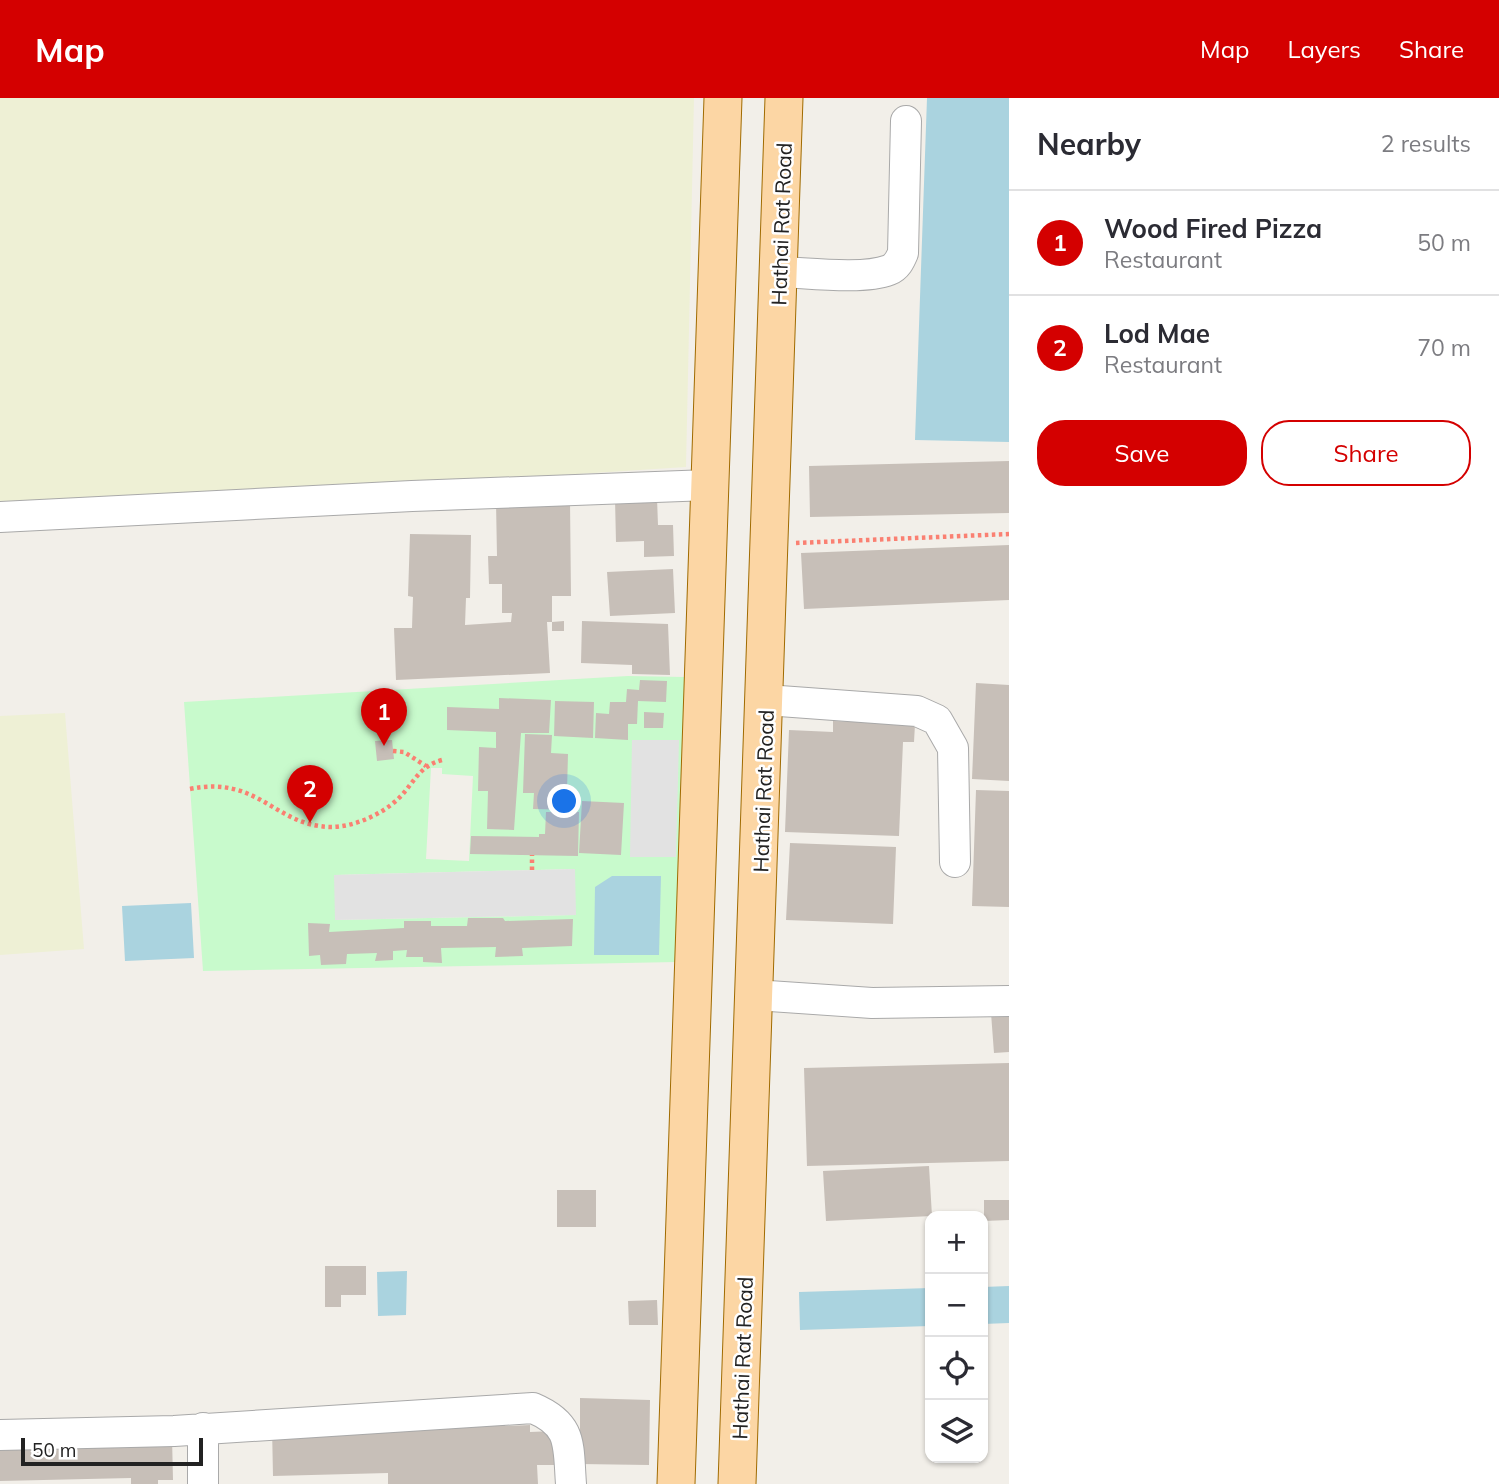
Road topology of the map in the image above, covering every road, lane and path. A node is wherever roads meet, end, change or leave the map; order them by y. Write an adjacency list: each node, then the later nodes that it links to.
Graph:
1 (723, 98): 5 (main road)
2 (784, 98): 4 (main road, Hathai Rat Road)
3 (906, 121): 4 (lane)
4 (779, 272): 8 (main road, Hathai Rat Road)
5 (709, 485): 6 (lane); 23 (main road)
6 (0, 517)
7 (1009, 534): 8 (path)
8 (771, 544): 9 (main road, Hathai Rat Road)
9 (766, 700): 15 (lane); 17 (main road, Hathai Rat Road)
10 (393, 751): 12 (path)
11 (442, 760): 12 (path)
12 (426, 766): 13 (path)
13 (190, 789)
14 (531, 855): 16 (path)
15 (955, 862)
16 (531, 870)
17 (756, 995): 18 (lane); 24 (main road, Hathai Rat Road)
18 (1009, 1001)
19 (203, 1428): 20 (lane); 21 (lane); 22 (lane)
20 (0, 1435)
21 (203, 1484)
22 (571, 1484)
23 (676, 1484)
24 (737, 1484)

